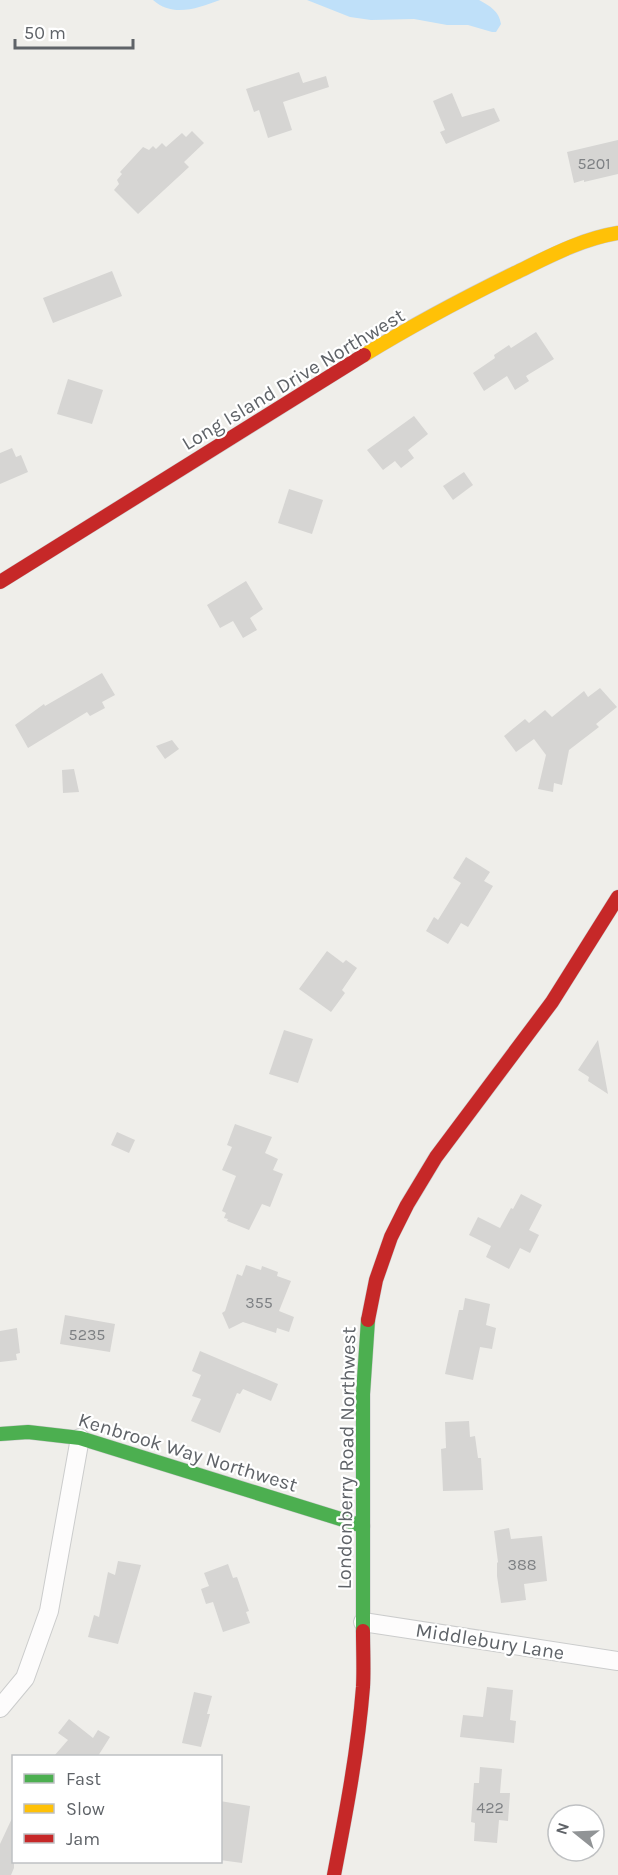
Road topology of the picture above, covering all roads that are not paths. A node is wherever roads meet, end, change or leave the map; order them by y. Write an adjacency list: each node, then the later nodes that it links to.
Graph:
1 (618, 232): 2 (street, Long Island Drive Northwest)
2 (0, 582)
3 (618, 897): 6 (street, Londonberry Road Northwest)
4 (0, 1434): 5 (street, Kenbrook Way Northwest)
5 (80, 1438): 6 (street, Kenbrook Way Northwest); 9 (street)
6 (363, 1526): 7 (street, Londonberry Road Northwest)
7 (363, 1622): 8 (street, Middlebury Lane); 10 (street, Londonberry Road Northwest)
8 (618, 1661)
9 (0, 1708)
10 (334, 1875)

